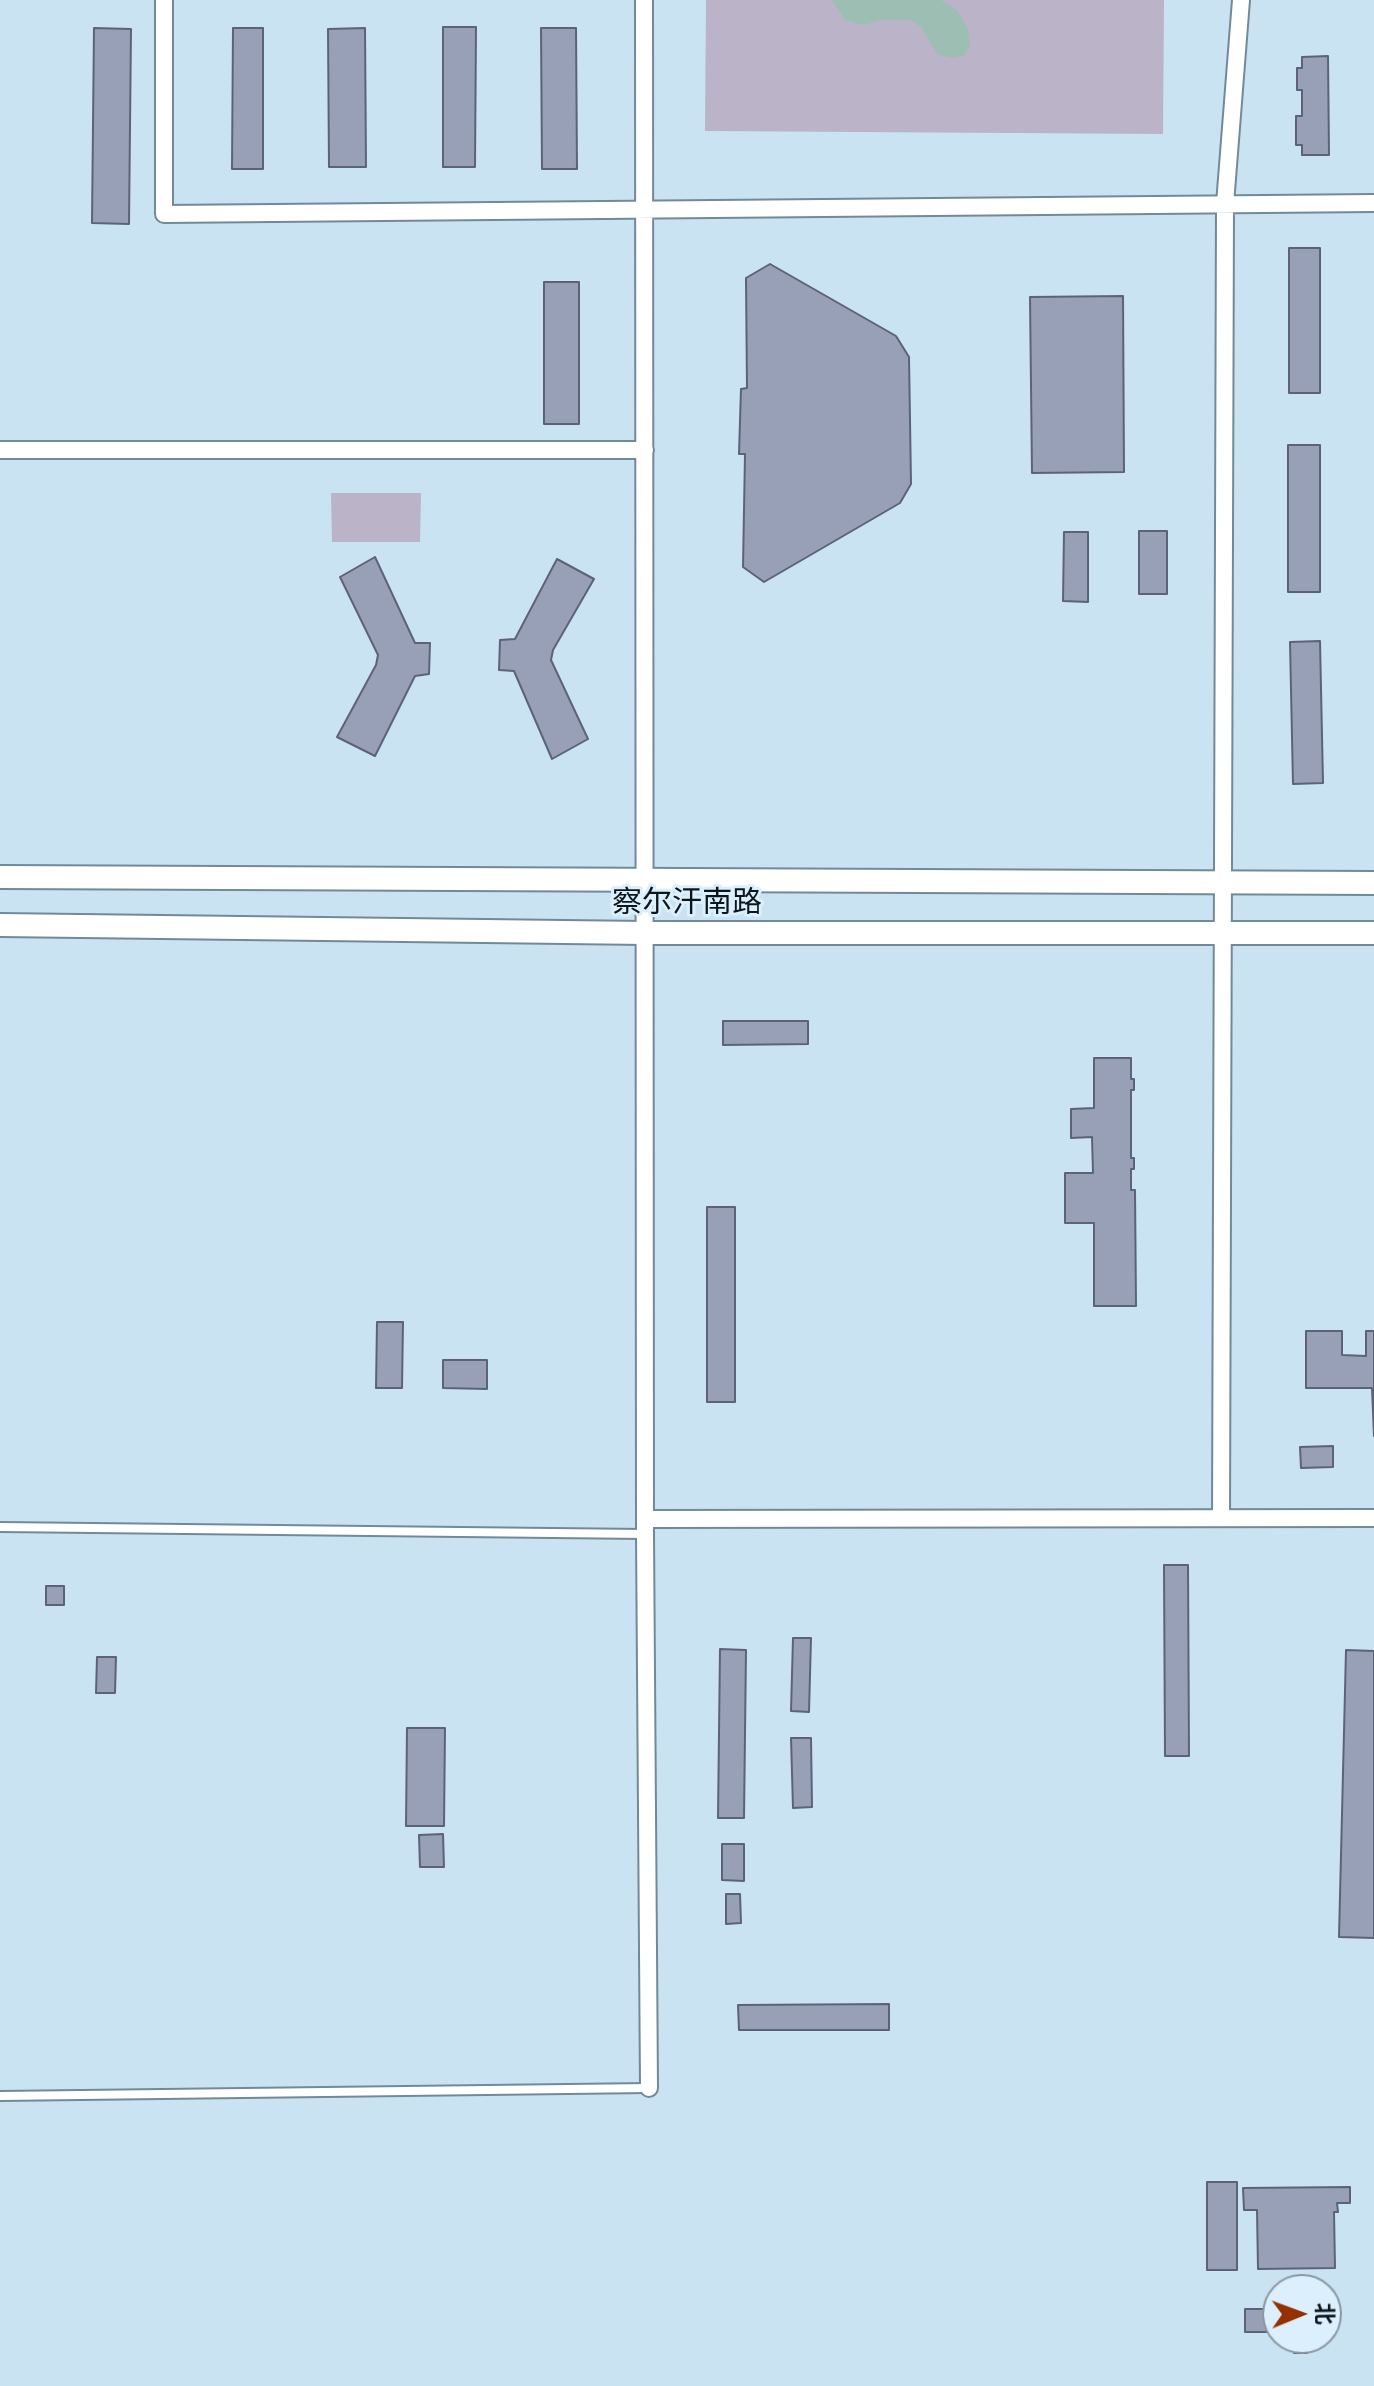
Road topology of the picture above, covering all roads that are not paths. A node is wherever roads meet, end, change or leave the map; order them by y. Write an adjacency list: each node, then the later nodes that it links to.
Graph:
1 (164, 0): 6 (street)
2 (644, 0): 6 (street)
3 (1241, 0): 5 (street)
4 (1374, 203): 5 (street)
5 (1225, 204): 6 (street); 11 (street)
6 (645, 211): 8 (street)
7 (0, 450): 8 (street)
8 (645, 450): 10 (street)
9 (0, 877): 10 (main road, 察尔汗南路)
10 (645, 882): 11 (main road, 察尔汗南路); 14 (street)
11 (1223, 883): 12 (main road, 察尔汗南路); 16 (street)
12 (1374, 883)
13 (0, 925): 14 (main road, 察尔汗南路)
14 (645, 933): 16 (main road, 察尔汗南路); 19 (street)
15 (1374, 933): 16 (main road, 察尔汗南路)
16 (1223, 934): 17 (street)
17 (1221, 1518): 18 (street); 19 (street)
18 (1374, 1518)
19 (645, 1526): 20 (lane); 21 (street)
20 (0, 1527)
21 (649, 2088): 22 (lane)
22 (0, 2096)

